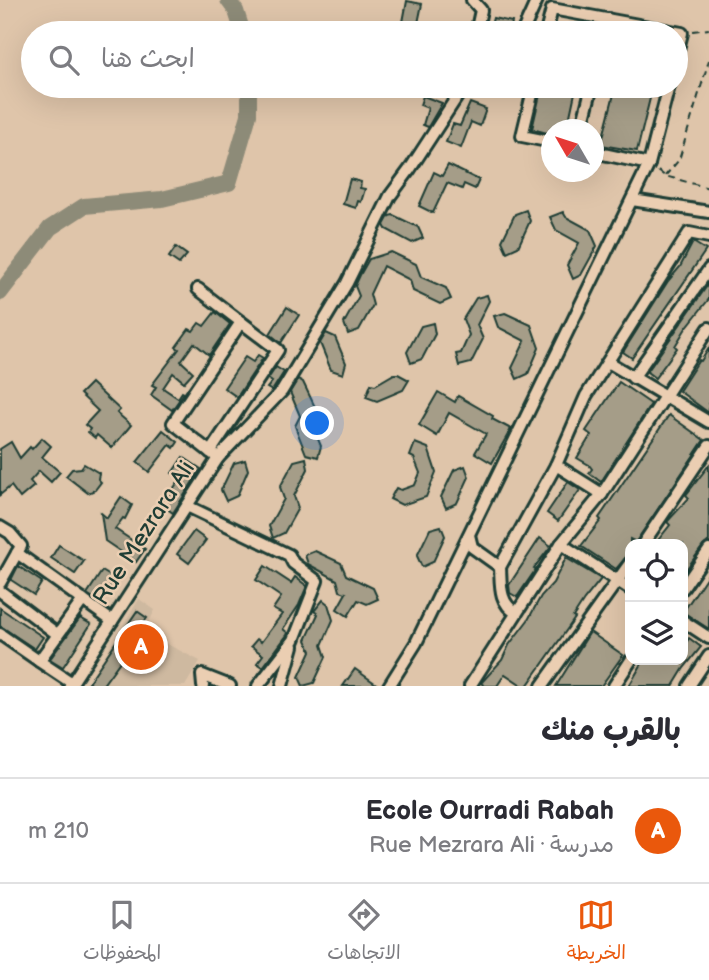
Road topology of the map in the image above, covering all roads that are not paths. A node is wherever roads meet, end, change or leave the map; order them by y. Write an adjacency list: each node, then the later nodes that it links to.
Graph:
1 (472, 0): 5 (street)
2 (537, 0): 6 (street)
3 (548, 4): 4 (street)
4 (608, 19): 7 (street)
5 (479, 21)
6 (527, 21)
7 (619, 21)
8 (457, 98): 28 (street)
9 (531, 98): 13 (street)
10 (589, 98): 12 (street)
11 (666, 98): 15 (street)
12 (584, 119)
13 (541, 140)
14 (604, 154): 15 (street)
15 (649, 164): 16 (street)
16 (632, 200): 17 (street); 33 (street)
17 (709, 212)
18 (709, 237): 23 (street)
19 (709, 269): 24 (street)
20 (198, 289): 21 (street)
21 (241, 322): 28 (street); 28 (street, Rue Mezrara Ali)
22 (709, 328): 25 (street)
23 (608, 362): 24 (street); 29 (street)
24 (633, 377): 25 (street)
25 (665, 397): 26 (street); 30 (street)
26 (709, 422)
27 (709, 446): 34 (street)
28 (214, 455): 31 (street, Rue Mezrara Ali)
29 (556, 465): 30 (street); 38 (street)
30 (602, 494): 35 (street)
31 (187, 506): 47 (street, Rue Mezrara Ali); 52 (street)
32 (0, 527): 37 (street)
33 (469, 535): 38 (street); 61 (street)
34 (646, 539)
35 (561, 544): 41 (street); 46 (street)
36 (709, 550): 40 (street)
37 (17, 553): 42 (street); 45 (street)
38 (500, 567): 46 (street)
39 (625, 571): 41 (street)
40 (688, 580)
41 (618, 582): 43 (street); 63 (street)
42 (0, 583)
43 (625, 586)
44 (0, 592): 50 (street)
45 (83, 600): 47 (street); 50 (street)
46 (516, 613): 62 (street)
47 (112, 621): 56 (street, Rue Mezrara Ali)
48 (688, 624): 51 (street)
49 (0, 634): 54 (street)
50 (57, 634): 54 (street)
51 (709, 638)
52 (294, 640): 59 (street); 60 (street)
53 (709, 656): 65 (street)
54 (39, 661): 56 (street)
55 (628, 665): 64 (street)
56 (71, 685)
57 (203, 686): 58 (street)
58 (230, 686)
59 (258, 686)
60 (282, 686)
61 (389, 686)
62 (470, 686)
63 (542, 686)
64 (614, 686)
65 (689, 686)

